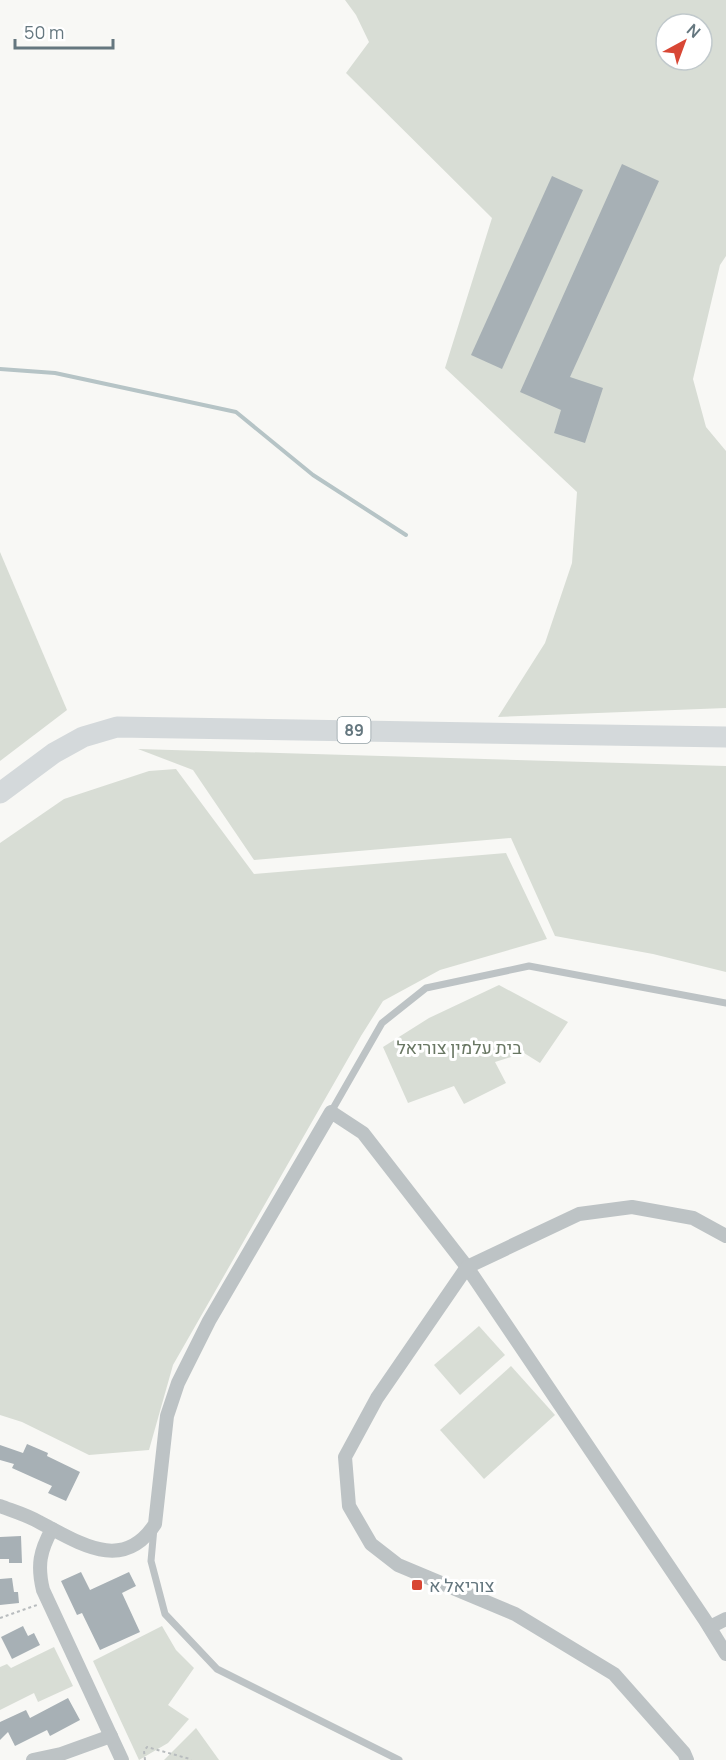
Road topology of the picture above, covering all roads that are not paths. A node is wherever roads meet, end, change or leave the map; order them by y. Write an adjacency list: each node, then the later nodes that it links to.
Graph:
1 (726, 737): 2 (highway, 89)
2 (0, 793)
3 (726, 1003): 4 (lane)
4 (331, 1112): 6 (street); 8 (street)
5 (726, 1236): 6 (street)
6 (467, 1267): 11 (street); 17 (street)
7 (0, 1506): 9 (street)
8 (155, 1524): 9 (street); 16 (lane)
9 (52, 1529): 13 (street)
10 (726, 1618): 11 (street)
11 (710, 1627): 12 (street)
12 (726, 1654)
13 (111, 1736): 14 (street); 15 (street)
14 (33, 1760)
15 (122, 1760)
16 (399, 1760)
17 (687, 1760)

